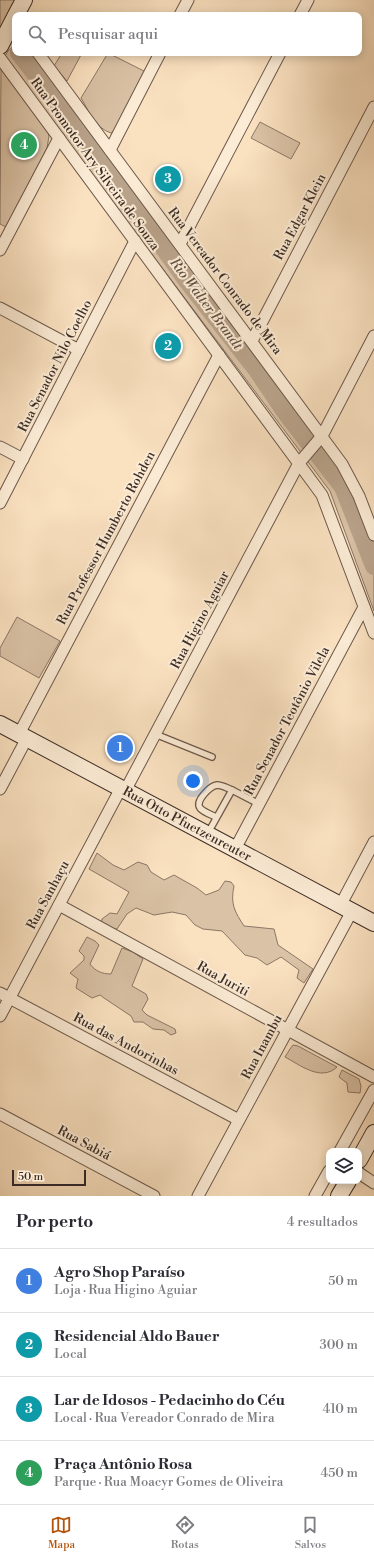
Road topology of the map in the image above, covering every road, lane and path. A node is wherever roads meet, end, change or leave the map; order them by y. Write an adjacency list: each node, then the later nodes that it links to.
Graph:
1 (24, 0): 4 (main road)
2 (188, 0): 5 (street)
3 (308, 0): 6 (street)
4 (18, 12)
5 (182, 12)
6 (302, 12)
7 (12, 24): 8 (main road)
8 (0, 46)
9 (40, 56): 15 (street, Rua Vereador Conrado de Mira)
10 (158, 56): 15 (street)
11 (278, 56): 17 (street)
12 (0, 58): 14 (street, Rua Promotor Ary Silveira de Souza)
13 (374, 107): 21 (street, Rua Edgar Klein)
14 (59, 138): 16 (street, Rua Promotor Ary Silveira de Souza); 18 (street)
15 (110, 150): 17 (street, Rua Vereador Conrado de Mira)
16 (135, 241): 22 (street, Rua Senador Nilo Coelho); 23 (street, Rua Promotor Ary Silveira de Souza)
17 (180, 244): 21 (street, Rua Vereador Conrado de Mira)
18 (0, 250)
19 (0, 308): 22 (street)
20 (374, 336): 24 (street, Rua Higino Aguiar)
21 (252, 341): 24 (street, Rua Vereador Conrado de Mira)
22 (79, 350): 26 (street, Rua Senador Nilo Coelho)
23 (219, 355): 27 (street, Rua Promotor Ary Silveira de Souza); 34 (street, Rua Professor Humberto Rohden)
24 (322, 436): 27 (street, Rua Higino Aguiar); 29 (street, Rua Vereador Conrado de Mira)
25 (0, 447): 26 (street)
26 (23, 459): 28 (street, Rua Senador Nilo Coelho)
27 (299, 462): 30 (street, Rua Promotor Ary Silveira de Souza); 33 (street, Rua Higino Aguiar)
28 (0, 504)
29 (374, 535)
30 (364, 607): 31 (street, Rua Promotor Ary Silveira de Souza); 39 (street, Rua Senador Teotônio Vilela)
31 (374, 633)
32 (0, 724): 34 (main road, Rua Otto Pfuetzenreuter)
33 (155, 734): 35 (lane); 37 (street, Rua Higino Aguiar)
34 (23, 736): 36 (street, Rua Professor Humberto Rohden); 37 (main road, Rua Otto Pfuetzenreuter)
35 (212, 757)
36 (0, 789)
37 (123, 789): 41 (main road, Rua Otto Pfuetzenreuter); 44 (street, Rua Sanhaçu)
38 (232, 790): 39 (lane); 40 (lane); 40 (lane)
39 (259, 804): 43 (street, Rua Senador Teotônio Vilela)
40 (216, 817): 41 (lane)
41 (207, 834): 43 (main road, Rua Otto Pfuetzenreuter)
42 (374, 842): 45 (street, Rua Inambu)
43 (235, 849): 45 (main road, Rua Otto Pfuetzenreuter)
44 (59, 905): 47 (street, Rua Sanhaçu); 49 (street, Rua Juriti)
45 (346, 908): 46 (main road, Rua Otto Pfuetzenreuter); 49 (street, Rua Inambu)
46 (374, 924)
47 (5, 995): 48 (street, Rua Sanhaçu); 53 (street, Rua das Andorinhas)
48 (0, 1016)
49 (288, 1030): 50 (street, Rua Juriti); 53 (street, Rua Inambu)
50 (374, 1077)
51 (374, 1090): 55 (street)
52 (0, 1114): 61 (street, Rua Sabiá)
53 (239, 1120): 62 (street, Rua Inambu)
54 (374, 1132): 56 (main road)
55 (342, 1148)
56 (362, 1154)
57 (362, 1175): 59 (street)
58 (326, 1176): 63 (street)
59 (374, 1183)
60 (346, 1184): 64 (main road)
61 (154, 1196)
62 (198, 1196)
63 (315, 1196)
64 (339, 1196)

